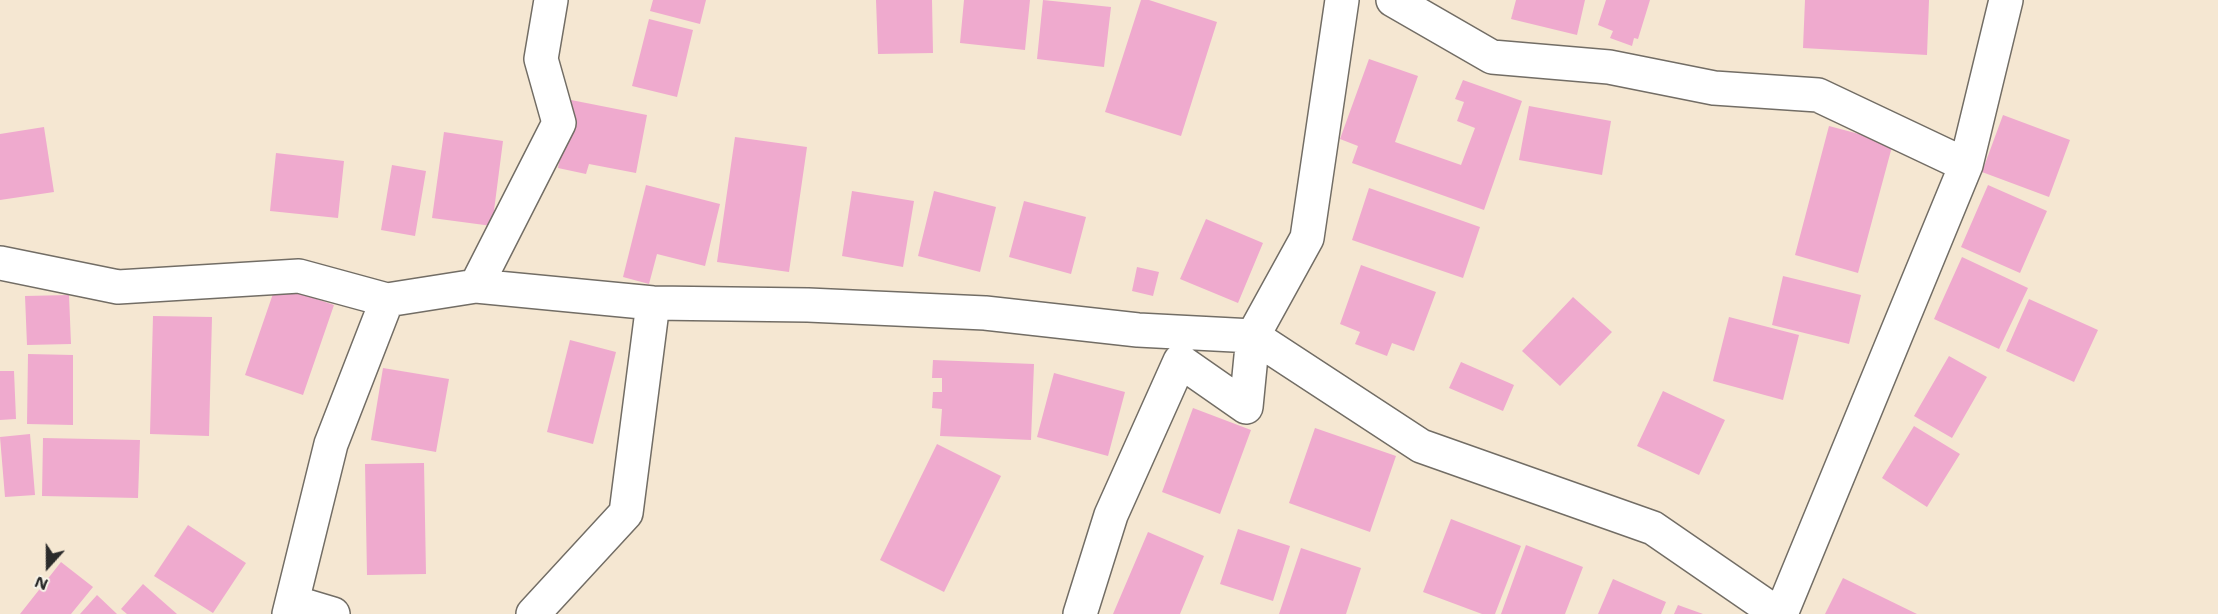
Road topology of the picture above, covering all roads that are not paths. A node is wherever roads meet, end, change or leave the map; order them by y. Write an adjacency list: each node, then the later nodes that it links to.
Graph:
1 (551, 0): 7 (street)
2 (1342, 0): 10 (street)
3 (1393, 0): 5 (street)
4 (2006, 0): 5 (street)
5 (1966, 165): 15 (street)
6 (0, 263): 8 (street)
7 (476, 286): 8 (street); 9 (street)
8 (387, 300): 11 (street)
9 (653, 303): 10 (street); 13 (street)
10 (1253, 336): 14 (street); 15 (street)
11 (291, 608): 12 (street)
12 (333, 614)
13 (533, 614)
14 (1080, 614)
15 (1780, 614)

